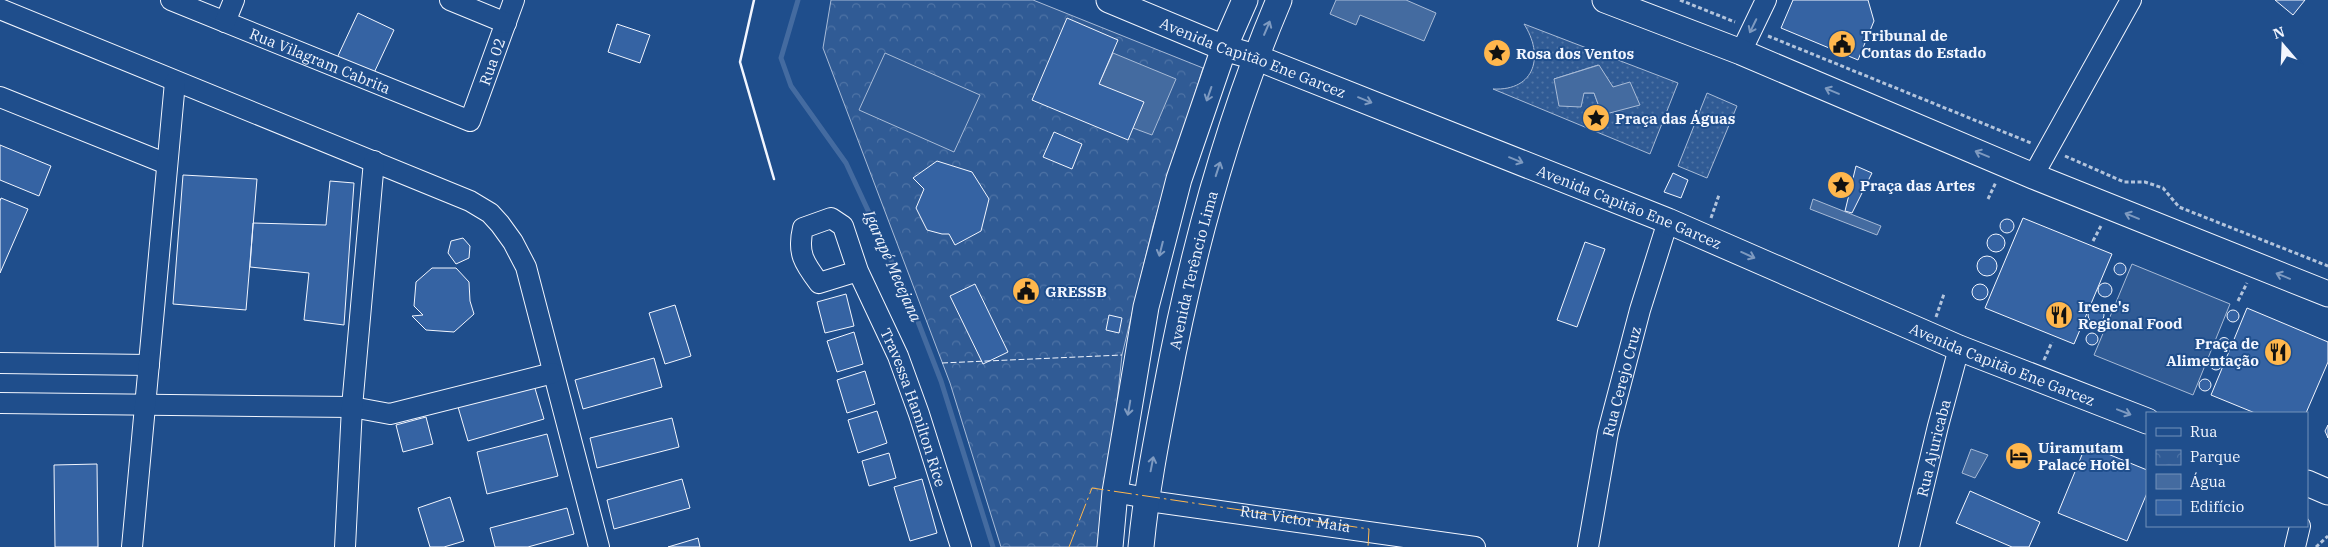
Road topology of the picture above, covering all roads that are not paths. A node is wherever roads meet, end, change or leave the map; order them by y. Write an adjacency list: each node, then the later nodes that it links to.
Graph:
1 (171, 0): 12 (street, Rua Vilagram Cabrita)
2 (234, 0): 12 (street)
3 (450, 0): 13 (street)
4 (514, 0): 13 (street, Rua 02)
5 (1110, 0): 14 (main road, Avenida Capitão Ene Garcez)
6 (1245, 0): 14 (main road)
7 (1279, 0): 16 (main road, Avenida Terêncio Lima, one-way to 7)
8 (1606, 0): 15 (main road)
9 (1766, 0): 15 (street, one-way to 15)
10 (2131, 0): 22 (street)
11 (2, 6): 17 (street)
12 (226, 22): 19 (street, Rua Vilagram Cabrita)
13 (506, 22): 19 (street, Rua 02)
14 (1224, 48): 16 (main road, Avenida Capitão Ene Garcez); 34 (main road, one-way to 34)
15 (1741, 52): 22 (main road, one-way to 15)
16 (1255, 57): 23 (main road, Avenida Capitão Ene Garcez, one-way to 23); 35 (main road, Avenida Terêncio Lima, one-way to 16)
17 (175, 82): 20 (street); 21 (street)
18 (0, 96): 21 (street)
19 (470, 121)
20 (374, 161): 29 (street); 32 (street)
21 (167, 164): 28 (street)
22 (2033, 176): 25 (main road, one-way to 22)
23 (1668, 221): 26 (main road, Avenida Capitão Ene Garcez, one-way to 26); 44 (street, Rua Cerejo Cruz)
24 (858, 271): 40 (street, Travessa Hamilton Rice)
25 (2328, 294)
26 (1960, 348): 33 (main road, Avenida Capitão Ene Garcez, one-way to 33); 45 (street, Rua Ajuricaba)
27 (0, 363): 28 (street)
28 (149, 365): 31 (street)
29 (553, 373): 32 (street); 39 (street)
30 (0, 403): 31 (street)
31 (145, 405): 32 (street); 37 (street)
32 (352, 407): 38 (street)
33 (2146, 421)
34 (1115, 492): 35 (street, Rua Victor Maia); 41 (main road)
35 (1146, 498): 42 (main road, Avenida Terêncio Lima); 43 (street, Rua Victor Maia)
36 (2300, 527): 46 (street)
37 (132, 547)
38 (345, 547)
39 (598, 547)
40 (961, 547)
41 (1110, 547)
42 (1142, 547)
43 (1475, 547)
44 (1588, 547)
45 (1909, 547)
46 (2295, 547)

